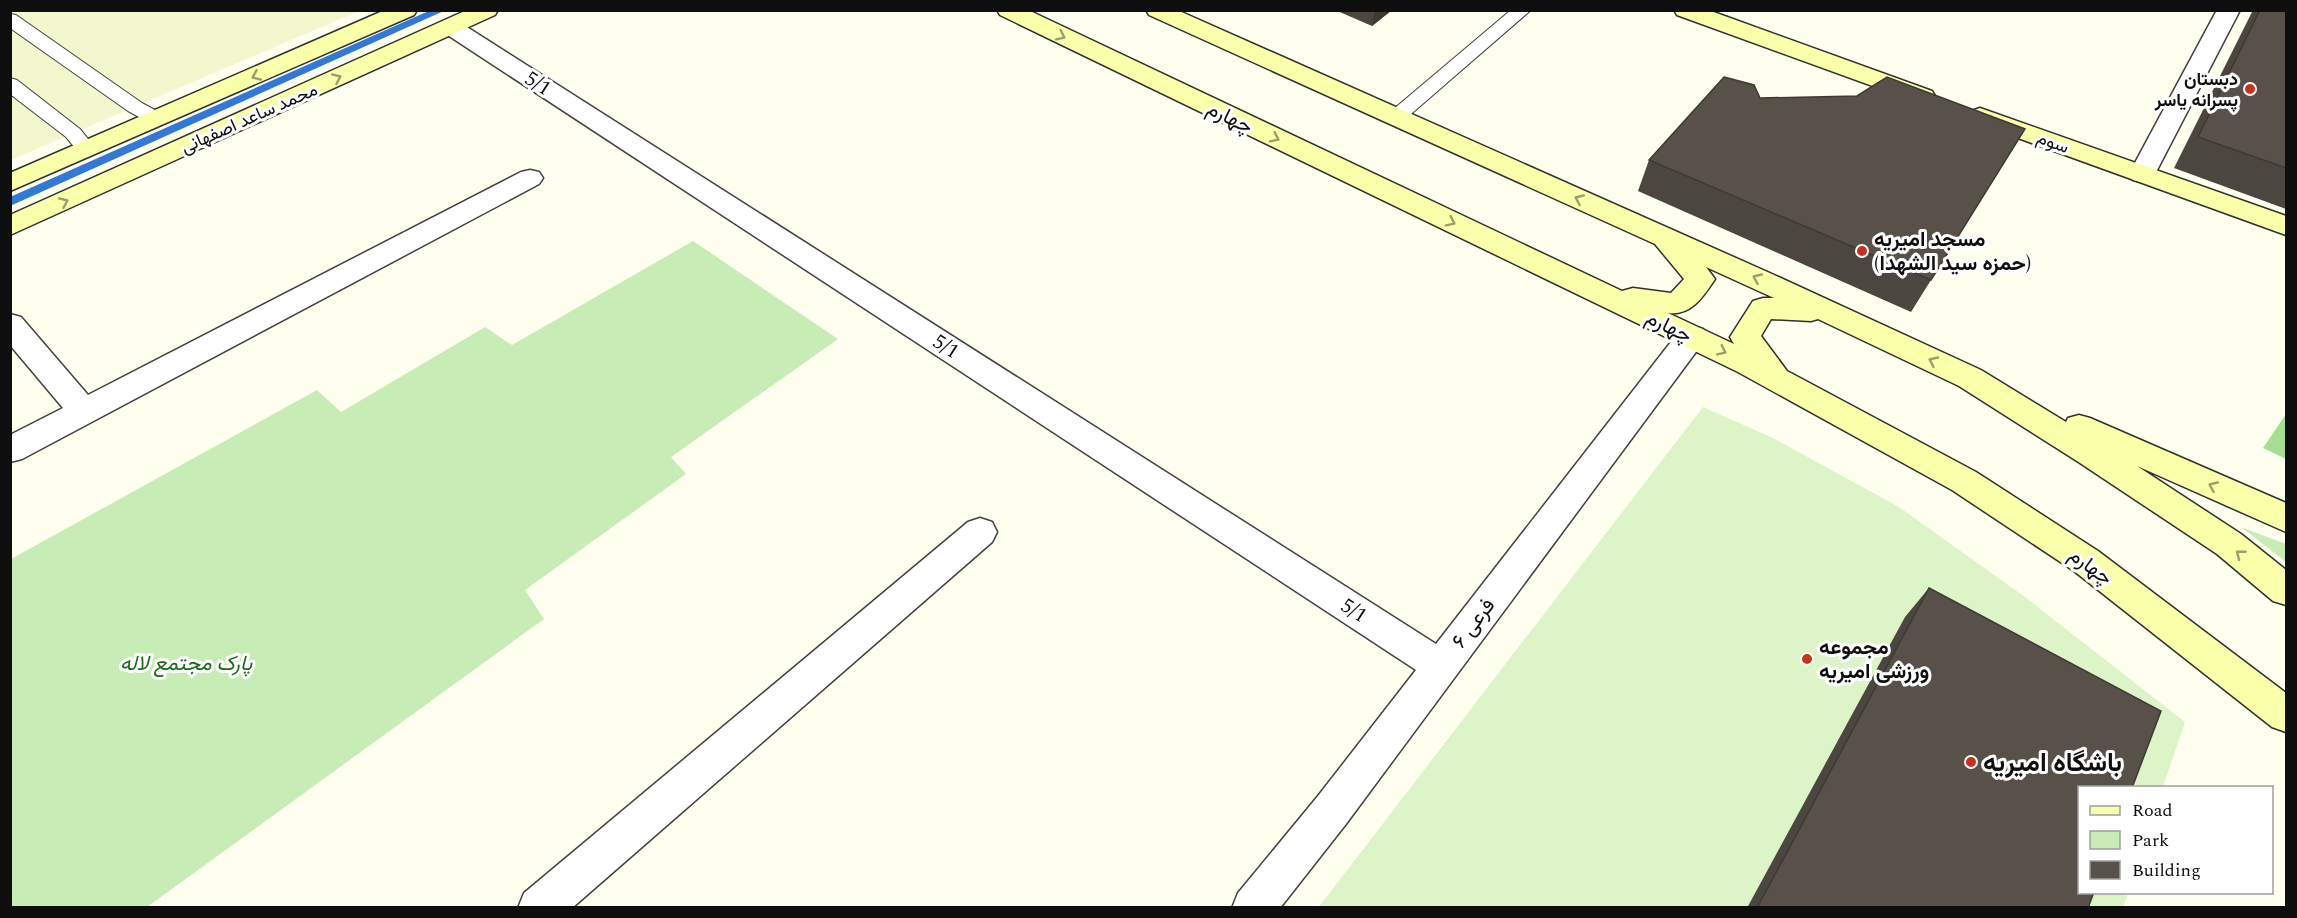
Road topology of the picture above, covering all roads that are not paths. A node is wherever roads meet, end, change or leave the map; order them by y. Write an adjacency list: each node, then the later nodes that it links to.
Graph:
1 (406, 10): 12 (street, محمد ساعد اصفهانی, one-way to 12)
2 (488, 10): 9 (street, محمد ساعد اصفهانی)
3 (1008, 10): 20 (street, چهارم, one-way to 20)
4 (1157, 10): 11 (street)
5 (1522, 10): 11 (lane)
6 (1685, 10): 14 (street, سوم)
7 (2229, 10): 14 (street)
8 (10, 19): 12 (lane)
9 (451, 27): 17 (street, محمد ساعد اصفهانی, one-way to 9); 31 (street, 5/1)
10 (10, 84): 13 (lane)
11 (1396, 117): 19 (street, one-way to 11)
12 (157, 119): 13 (street, محمد ساعد اصفهانی)
13 (87, 150): 16 (street, محمد ساعد اصفهانی)
14 (2142, 174): 18 (street, سوم)
15 (530, 178): 26 (street)
16 (10, 183)
17 (10, 226)
18 (2286, 226)
19 (1661, 236): 20 (street); 21 (street, one-way to 19)
20 (1602, 294): 23 (street, چهارم)
21 (1828, 311): 24 (street, one-way to 21); 25 (street)
22 (10, 324): 26 (street)
23 (1692, 337): 25 (street, چهارم, one-way to 25); 31 (street, فرعی ۶)
24 (1970, 378): 28 (street, one-way to 24); 30 (street, one-way to 24)
25 (1779, 380): 32 (street, چهارم)
26 (84, 411): 27 (street)
27 (10, 450)
28 (2286, 518)
29 (980, 532): 33 (street)
30 (2286, 590)
31 (1440, 666): 34 (street, فرعی ۶)
32 (2286, 716)
33 (539, 908)
34 (1253, 908)

